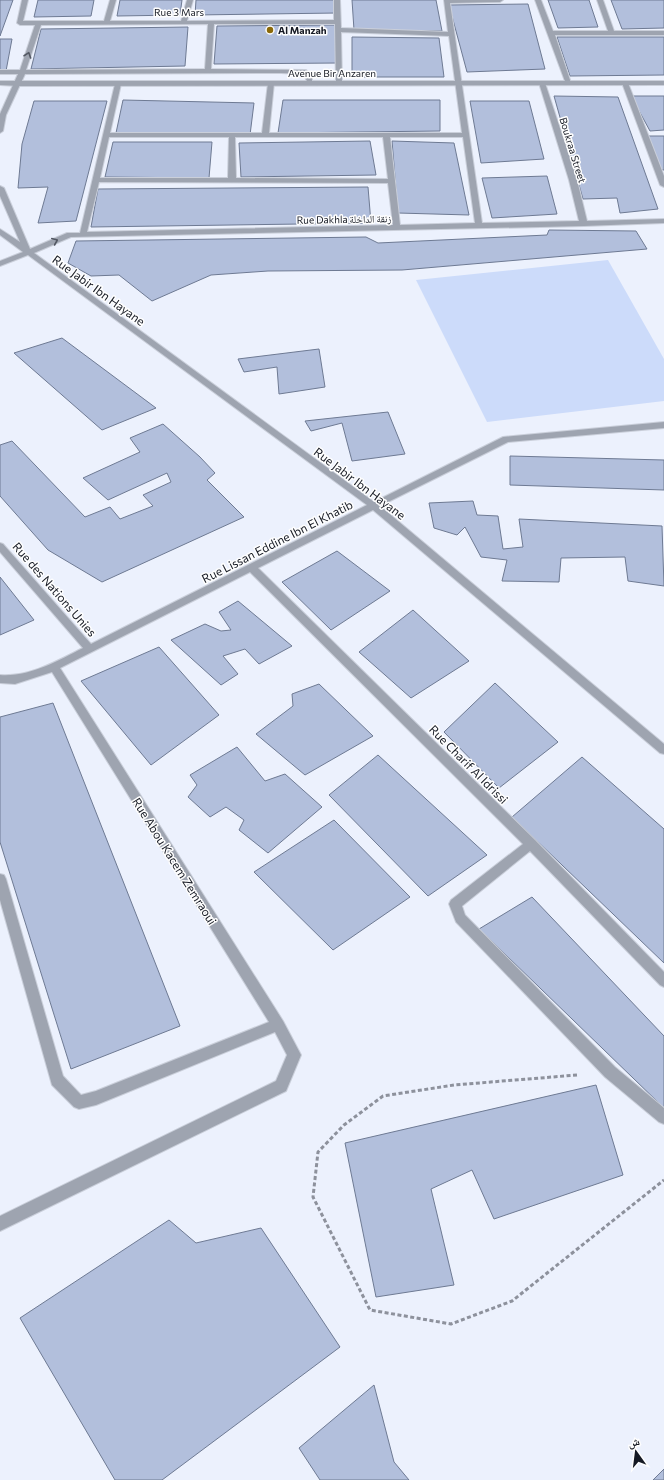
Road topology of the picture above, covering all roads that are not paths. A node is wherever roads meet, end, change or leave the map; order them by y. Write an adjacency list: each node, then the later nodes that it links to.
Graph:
1 (25, 0): 12 (street, Rue 3 Mars)
2 (113, 0): 13 (street)
3 (190, 0): 9 (street)
4 (337, 0): 11 (street)
5 (447, 0): 6 (street); 18 (street)
6 (500, 0)
7 (538, 0): 16 (street)
8 (600, 0): 15 (street)
9 (184, 22): 10 (street, Rue 3 Mars); 13 (street, Rue 3 Mars)
10 (211, 22): 11 (street, Rue 3 Mars); 19 (street)
11 (338, 22): 14 (street)
12 (38, 23): 13 (street, Rue 3 Mars); 21 (street, one-way to 12)
13 (106, 23)
14 (338, 30): 18 (street); 27 (street)
15 (611, 32): 16 (street); 17 (street)
16 (551, 33): 29 (street)
17 (664, 33)
18 (452, 34): 23 (street)
19 (208, 71): 21 (street); 26 (street)
20 (0, 72): 21 (street)
21 (22, 72): 31 (street)
22 (272, 82): 26 (street, Avenue Bir Anzaren); 32 (street, Avenue Bir Anzaren); 36 (street)
23 (458, 82): 27 (street, Avenue Bir Anzaren); 28 (street, Avenue Bir Anzaren); 38 (street)
24 (664, 82): 30 (street, Avenue Bir Anzaren)
25 (0, 83): 31 (street, Avenue Bir Anzaren)
26 (310, 83): 27 (street, Avenue Bir Anzaren)
27 (340, 83)
28 (542, 83): 29 (street, Avenue Bir Anzaren); 45 (street, Boukraa Street)
29 (568, 83): 30 (street, Avenue Bir Anzaren)
30 (625, 83): 42 (street)
31 (18, 84): 32 (street, Avenue Bir Anzaren); 33 (street)
32 (118, 84): 34 (street)
33 (0, 131)
34 (106, 135): 35 (street); 39 (street)
35 (232, 135): 36 (street); 40 (street)
36 (265, 135): 37 (street)
37 (386, 135): 38 (street); 41 (street)
38 (467, 135): 46 (street)
39 (96, 180): 40 (street); 49 (street)
40 (232, 180): 41 (street)
41 (392, 181): 47 (street)
42 (664, 185)
43 (0, 188): 50 (street)
44 (664, 221): 45 (street, Rue Dakhla زنقة الداخلة)
45 (584, 224): 46 (street, Rue Dakhla زنقة الداخلة)
46 (479, 226): 47 (street, Rue Dakhla زنقة الداخلة)
47 (397, 228): 49 (street, Rue Dakhla زنقة الداخلة)
48 (0, 232): 50 (street, Rue Jabir Ibn Hayane)
49 (83, 234): 50 (street, Rue Dakhla زنقة الداخلة, one-way to 49)
50 (28, 253): 51 (street, Rue Dakhla زنقة الداخلة); 53 (street, Rue Jabir Ibn Hayane)
51 (0, 264)
52 (664, 425): 53 (street, Rue Lissan Eddine Ibn El Khatib)
53 (374, 506): 55 (street, Rue Lissan Eddine Ibn El Khatib); 59 (street, Rue Jabir Ibn Hayane)
54 (0, 546): 56 (street, Rue des Nations Unies)
55 (252, 568): 56 (street, Rue Lissan Eddine Ibn El Khatib); 60 (street, Rue Charif Al Idrissi)
56 (90, 649): 57 (street, Rue Lissan Eddine Ibn El Khatib)
57 (54, 667): 58 (street, Rue Lissan Eddine Ibn El Khatib); 63 (street, Rue Abou Kacem Zemraoui)
58 (0, 679)
59 (664, 750)
60 (532, 844): 62 (street, Rue Charif Al Idrissi); 64 (street)
61 (0, 879): 63 (street)
62 (664, 981)
63 (278, 1025): 65 (street, Rue Abou Kacem Zemraoui)
64 (664, 1117)
65 (0, 1224)

